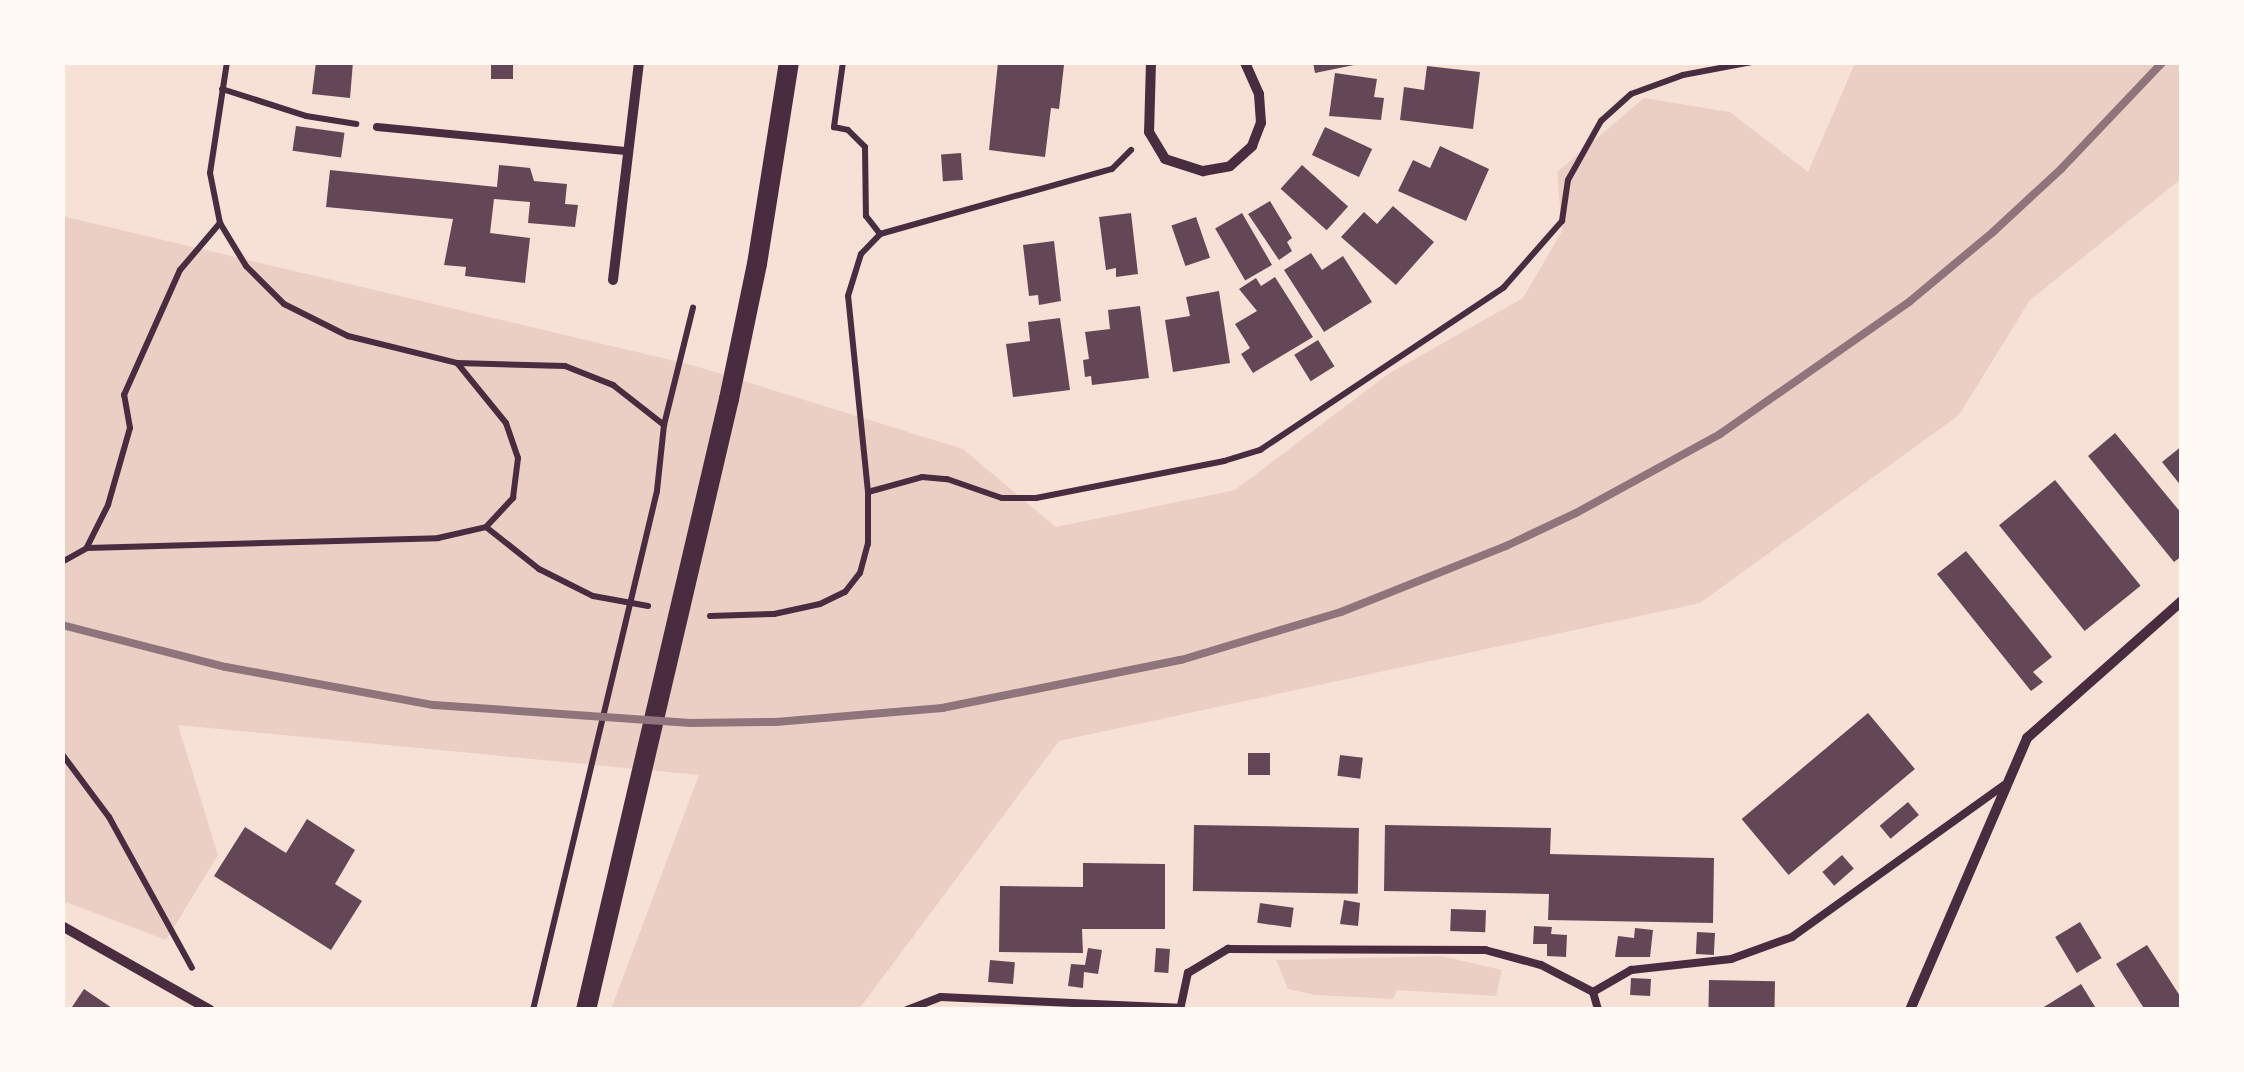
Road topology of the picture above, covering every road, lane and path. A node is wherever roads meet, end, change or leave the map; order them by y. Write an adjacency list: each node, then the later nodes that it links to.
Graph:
1 (227, 62): 8 (path)
2 (638, 62): 11 (street)
3 (788, 62): 34 (main road)
4 (843, 62): 13 (path)
5 (1150, 62): 10 (street)
6 (1245, 62): 10 (street)
7 (1752, 62): 18 (path)
8 (222, 89): 9 (path); 12 (path)
9 (377, 128): 11 (lane)
10 (1149, 132): 13 (path)
11 (628, 150): 14 (street)
12 (220, 223): 16 (path); 20 (path)
13 (880, 234): 18 (path)
14 (613, 280)
15 (693, 308): 17 (path)
16 (457, 363): 17 (path); 19 (path)
17 (664, 424): 33 (path)
18 (868, 492): 24 (path)
19 (486, 528): 20 (path); 23 (path)
20 (87, 548): 21 (path)
21 (62, 562)
22 (2182, 601): 26 (street)
23 (666, 608)
24 (703, 615)
25 (62, 754): 28 (path)
26 (2007, 784): 29 (lane); 38 (street)
27 (62, 926): 32 (street)
28 (198, 978)
29 (1593, 992): 31 (lane); 37 (lane)
30 (941, 997): 31 (lane); 35 (lane); 36 (lane)
31 (1180, 1008)
32 (210, 1010)
33 (533, 1010)
34 (586, 1010)
35 (907, 1010)
36 (938, 1010)
37 (1598, 1010)
38 (1910, 1010)

